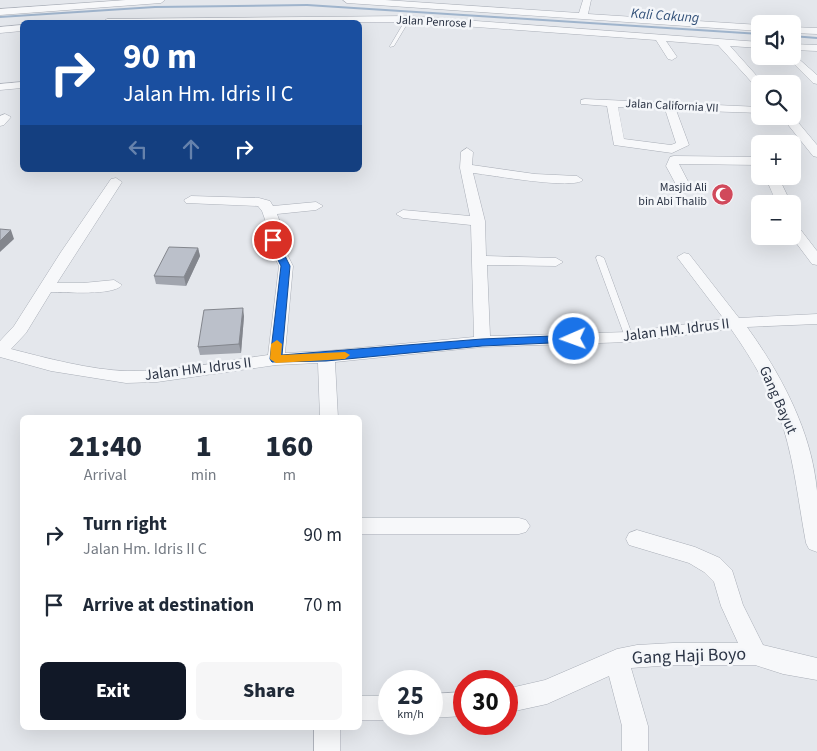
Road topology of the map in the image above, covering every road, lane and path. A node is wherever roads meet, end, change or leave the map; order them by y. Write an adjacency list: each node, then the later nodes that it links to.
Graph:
1 (155, 0): 2 (street); 6 (street)
2 (161, 0)
3 (347, 0): 7 (street)
4 (587, 0): 5 (street); 7 (street)
5 (596, 0)
6 (0, 12)
7 (583, 16): 10 (street)
8 (362, 20): 9 (street, Jalan Penrose I)
9 (408, 20): 15 (street, Jalan Penrose I); 18 (lane)
10 (751, 27)
11 (20, 28): 12 (street)
12 (0, 30)
13 (801, 30): 14 (street)
14 (817, 31)
15 (660, 38): 16 (street, Jalan Penrose I); 21 (street)
16 (721, 42): 17 (street, Jalan Penrose I); 23 (street)
17 (751, 44)
18 (392, 46)
19 (801, 47): 20 (street)
20 (817, 48)
21 (672, 57)
22 (801, 65): 24 (street)
23 (751, 75)
24 (817, 81)
25 (19, 85): 26 (street)
26 (0, 87)
27 (585, 102): 28 (street, Jalan California VII)
28 (612, 103): 29 (street, Jalan California VII); 29 (street)
29 (670, 107): 30 (street, Jalan California VII)
30 (751, 110)
31 (794, 125): 33 (street)
32 (467, 152): 35 (street)
33 (817, 153)
34 (751, 161): 38 (street)
35 (466, 168): 36 (street); 43 (street)
36 (577, 180)
37 (116, 182): 51 (street)
38 (685, 190)
39 (191, 200): 41 (street)
40 (316, 206): 41 (street)
41 (269, 211): 58 (street)
42 (403, 214): 43 (street)
43 (478, 221): 47 (street)
44 (801, 240): 48 (street)
45 (684, 257): 53 (street, Gang Bayut)
46 (600, 258): 54 (lane)
47 (479, 260): 49 (street); 55 (street)
48 (817, 261)
49 (556, 262)
50 (114, 285): 51 (street)
51 (48, 286): 56 (street)
52 (817, 319): 53 (street, Jalan HM. Idrus II)
53 (735, 323): 54 (street, Jalan HM. Idrus II); 63 (street, Gang Bayut)
54 (630, 337): 55 (street, Jalan HM. Idrus II)
55 (482, 342): 57 (street, Jalan HM. Idrus II)
56 (0, 352): 58 (street, Jalan HM. Idrus II)
57 (326, 357): 58 (street, Jalan HM. Idrus II); 59 (street)
58 (276, 359)
59 (328, 415)
60 (362, 526): 61 (street)
61 (519, 526)
62 (637, 539): 64 (street)
63 (817, 543)
64 (754, 654): 65 (street, Gang Haji Boyo); 66 (street, Gang Haji Boyo)
65 (617, 660): 67 (street, Gang Haji Boyo); 72 (street)
66 (817, 669)
67 (518, 698)
68 (362, 708): 69 (street)
69 (378, 708)
70 (327, 730): 71 (street)
71 (327, 751)
72 (635, 751)

